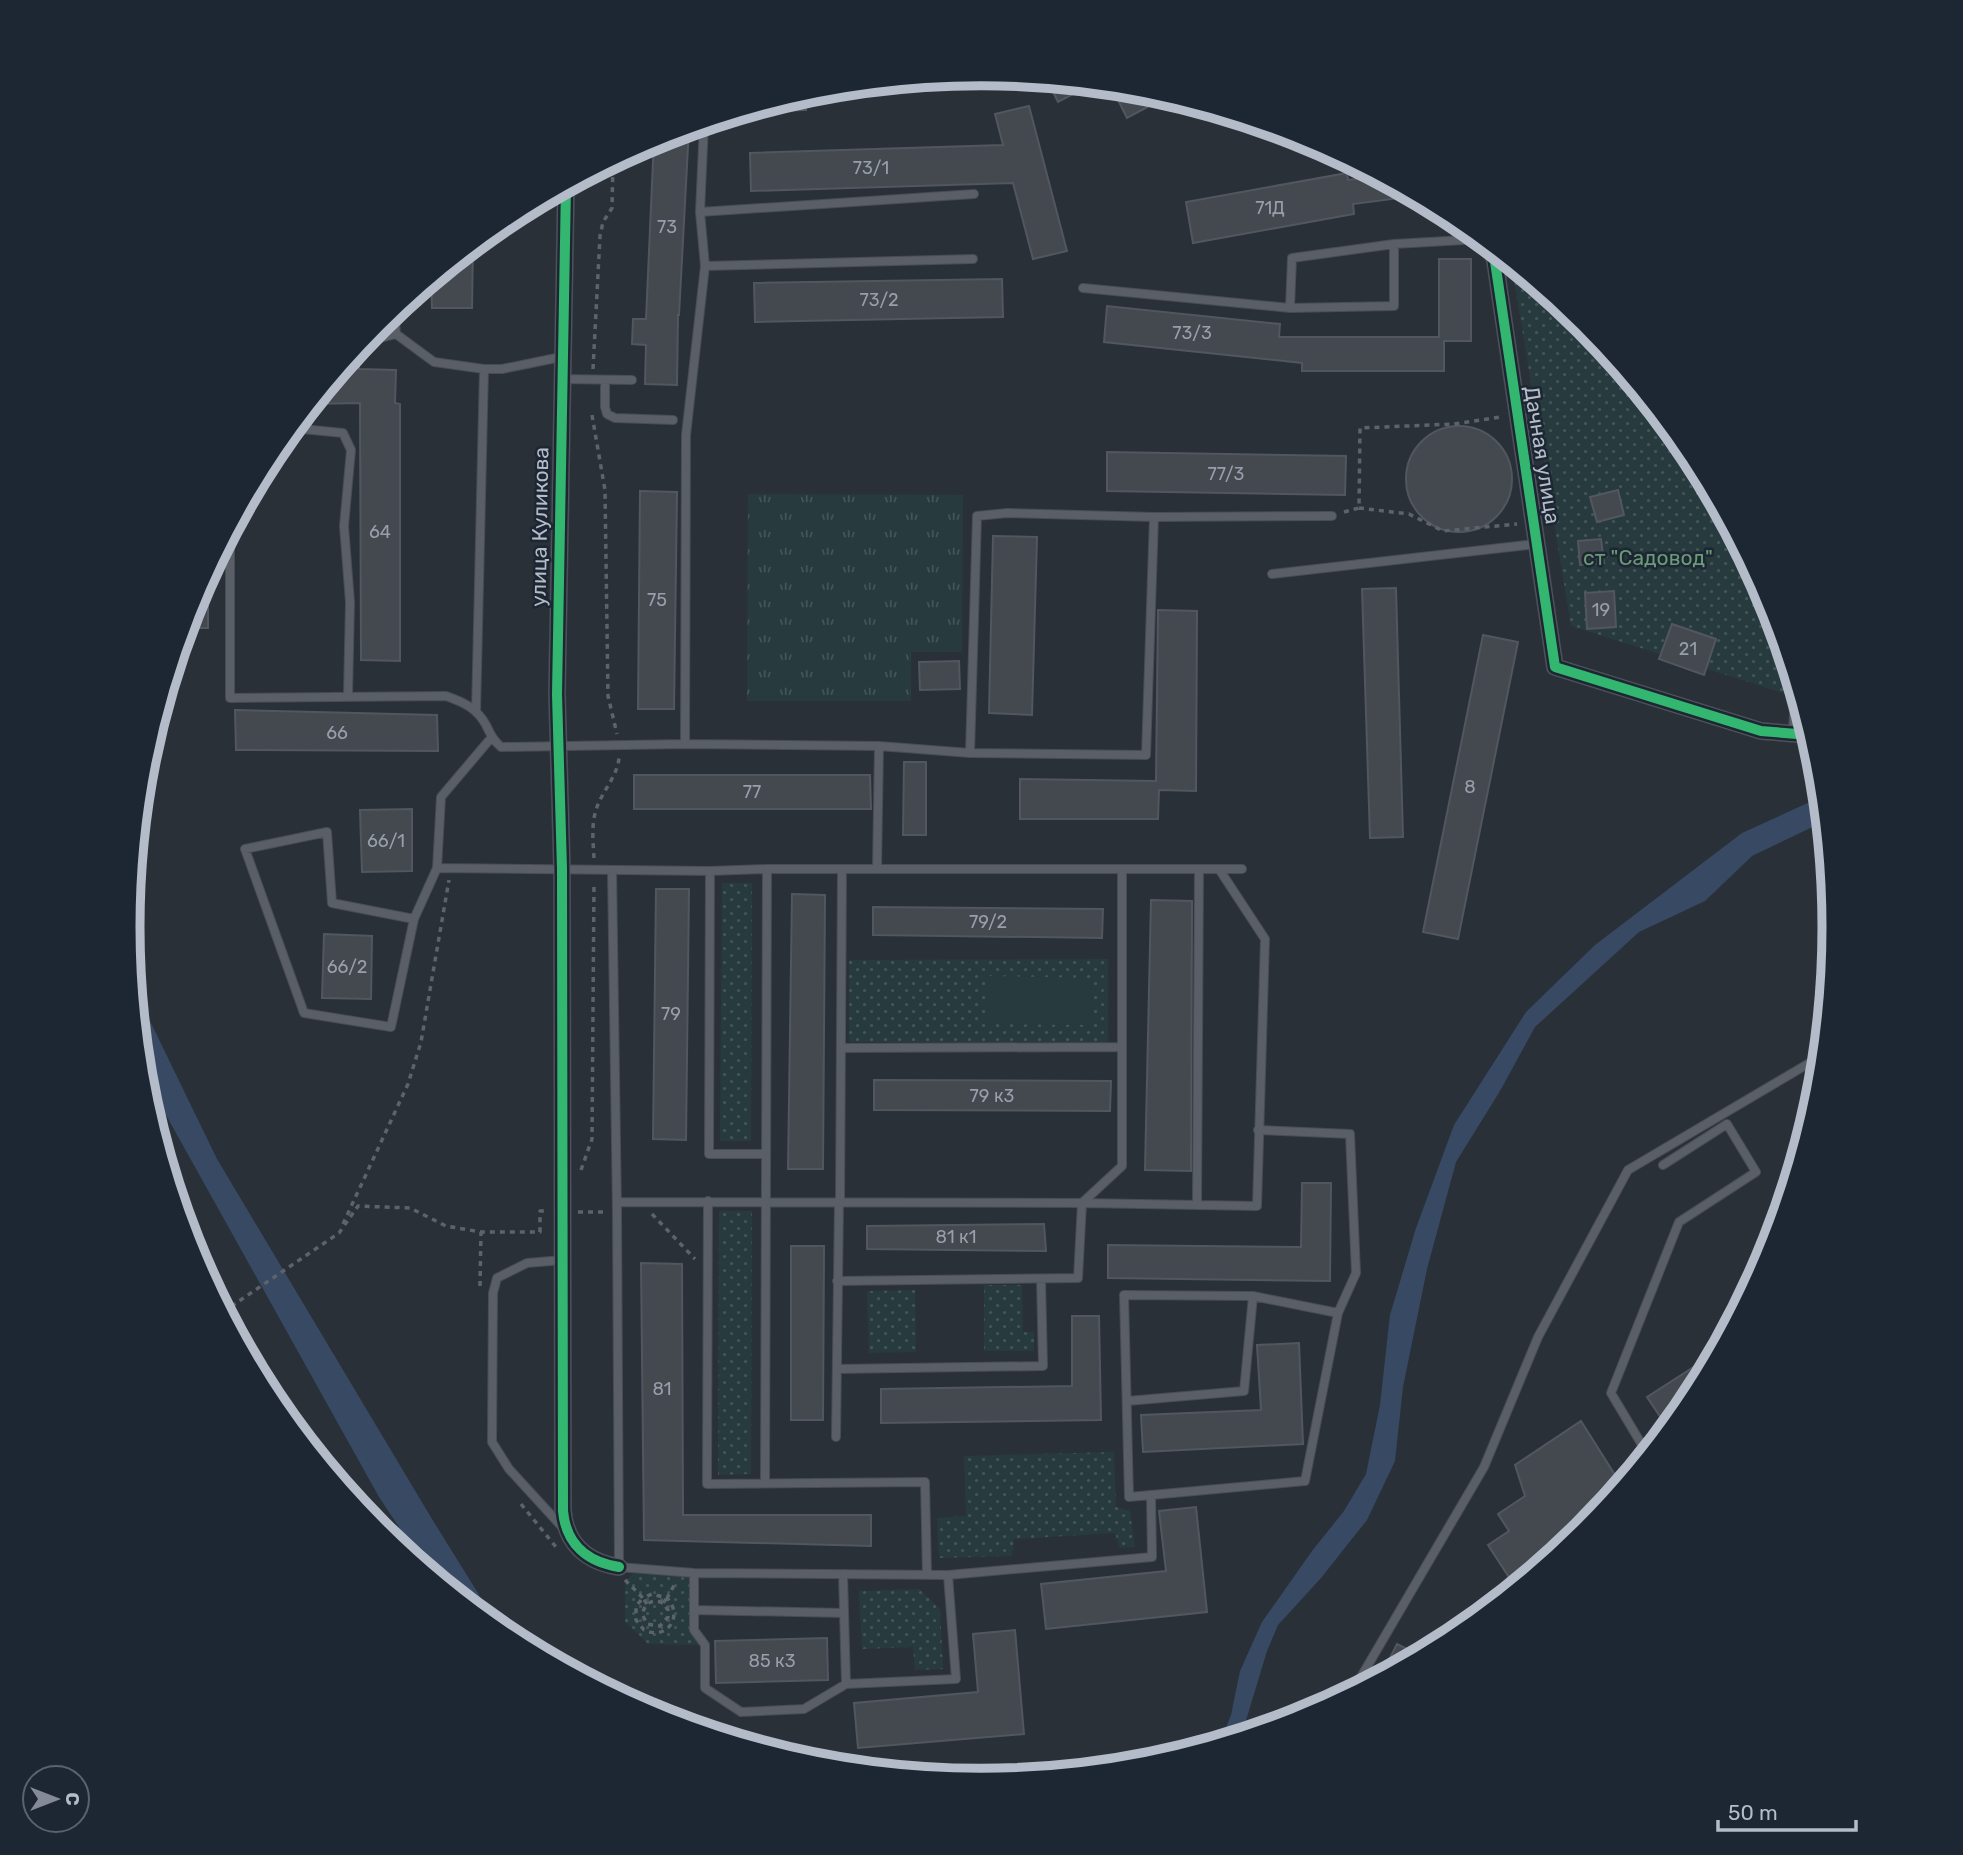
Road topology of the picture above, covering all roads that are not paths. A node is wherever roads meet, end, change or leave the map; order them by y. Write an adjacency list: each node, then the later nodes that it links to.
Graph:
1 (704, 133): 4 (lane)
2 (974, 194): 4 (lane)
3 (566, 196): 15 (street, улица Куликова)
4 (700, 212): 9 (lane)
5 (1466, 240): 6 (lane)
6 (1394, 244): 11 (lane); 11 (lane)
7 (972, 259): 9 (lane)
8 (1495, 261): 24 (street, Дачная улица)
9 (705, 266): 31 (lane)
10 (1083, 288): 11 (lane)
11 (1290, 308)
12 (395, 324): 13 (lane)
13 (396, 334): 14 (lane); 16 (lane)
14 (381, 338)
15 (561, 356): 16 (lane); 17 (street, улица Куликова)
16 (484, 369): 28 (lane)
17 (561, 379): 18 (lane); 32 (street, улица Куликова)
18 (605, 380): 19 (lane); 20 (lane)
19 (632, 380)
20 (673, 419)
21 (304, 429): 27 (lane)
22 (1332, 516): 23 (lane)
23 (1154, 517): 34 (lane); 34 (lane)
24 (1536, 544): 26 (lane); 29 (street, Дачная улица)
25 (230, 549): 27 (lane)
26 (1272, 574)
27 (348, 696): 28 (lane)
28 (476, 712): 30 (lane)
29 (1800, 733)
30 (491, 738): 32 (lane); 35 (lane)
31 (685, 744): 32 (lane); 33 (lane)
32 (560, 746): 36 (street, улица Куликова)
33 (879, 746): 34 (lane); 39 (lane)
34 (970, 753)
35 (437, 868): 36 (lane); 46 (lane)
36 (562, 869): 44 (lane); 59 (street, улица Куликова)
37 (767, 869): 38 (lane); 45 (lane); 51 (lane)
38 (842, 869): 39 (lane); 48 (lane)
39 (877, 869): 40 (lane)
40 (1122, 869): 41 (lane); 47 (lane)
41 (1199, 869): 42 (lane); 57 (lane)
42 (1219, 869): 43 (lane); 50 (lane)
43 (1242, 869)
44 (612, 870): 45 (lane); 58 (lane)
45 (710, 871): 51 (lane)
46 (414, 919): 46 (lane)
47 (1122, 1047): 48 (lane); 56 (lane)
48 (841, 1048): 55 (lane)
49 (1812, 1061): 78 (lane)
50 (1258, 1130): 57 (lane); 63 (lane)
51 (765, 1154): 54 (lane)
52 (1663, 1165): 67 (lane)
53 (709, 1201): 54 (lane); 58 (lane); 68 (lane)
54 (765, 1201): 55 (lane); 68 (lane)
55 (840, 1202): 56 (lane); 61 (lane)
56 (1082, 1203): 57 (lane); 60 (lane)
57 (1197, 1205)
58 (617, 1207): 71 (lane)
59 (563, 1260): 70 (street, улица Куликова); 70 (lane)
60 (1041, 1279): 61 (lane); 64 (lane)
61 (837, 1282): 64 (lane)
62 (1252, 1296): 63 (lane); 65 (lane); 65 (lane)
63 (1338, 1313): 69 (lane)
64 (836, 1369): 66 (lane)
65 (1127, 1401): 69 (lane)
66 (836, 1437)
67 (1643, 1447)
68 (765, 1483): 74 (lane)
69 (1151, 1495): 75 (lane)
70 (569, 1535): 71 (street)
71 (622, 1573): 72 (lane)
72 (694, 1573): 73 (lane); 76 (lane)
73 (843, 1574): 74 (lane); 77 (lane)
74 (927, 1575): 75 (lane)
75 (948, 1575): 79 (lane)
76 (694, 1610): 77 (lane); 79 (lane)
77 (844, 1613): 79 (lane)
78 (1360, 1679)
79 (846, 1684)

